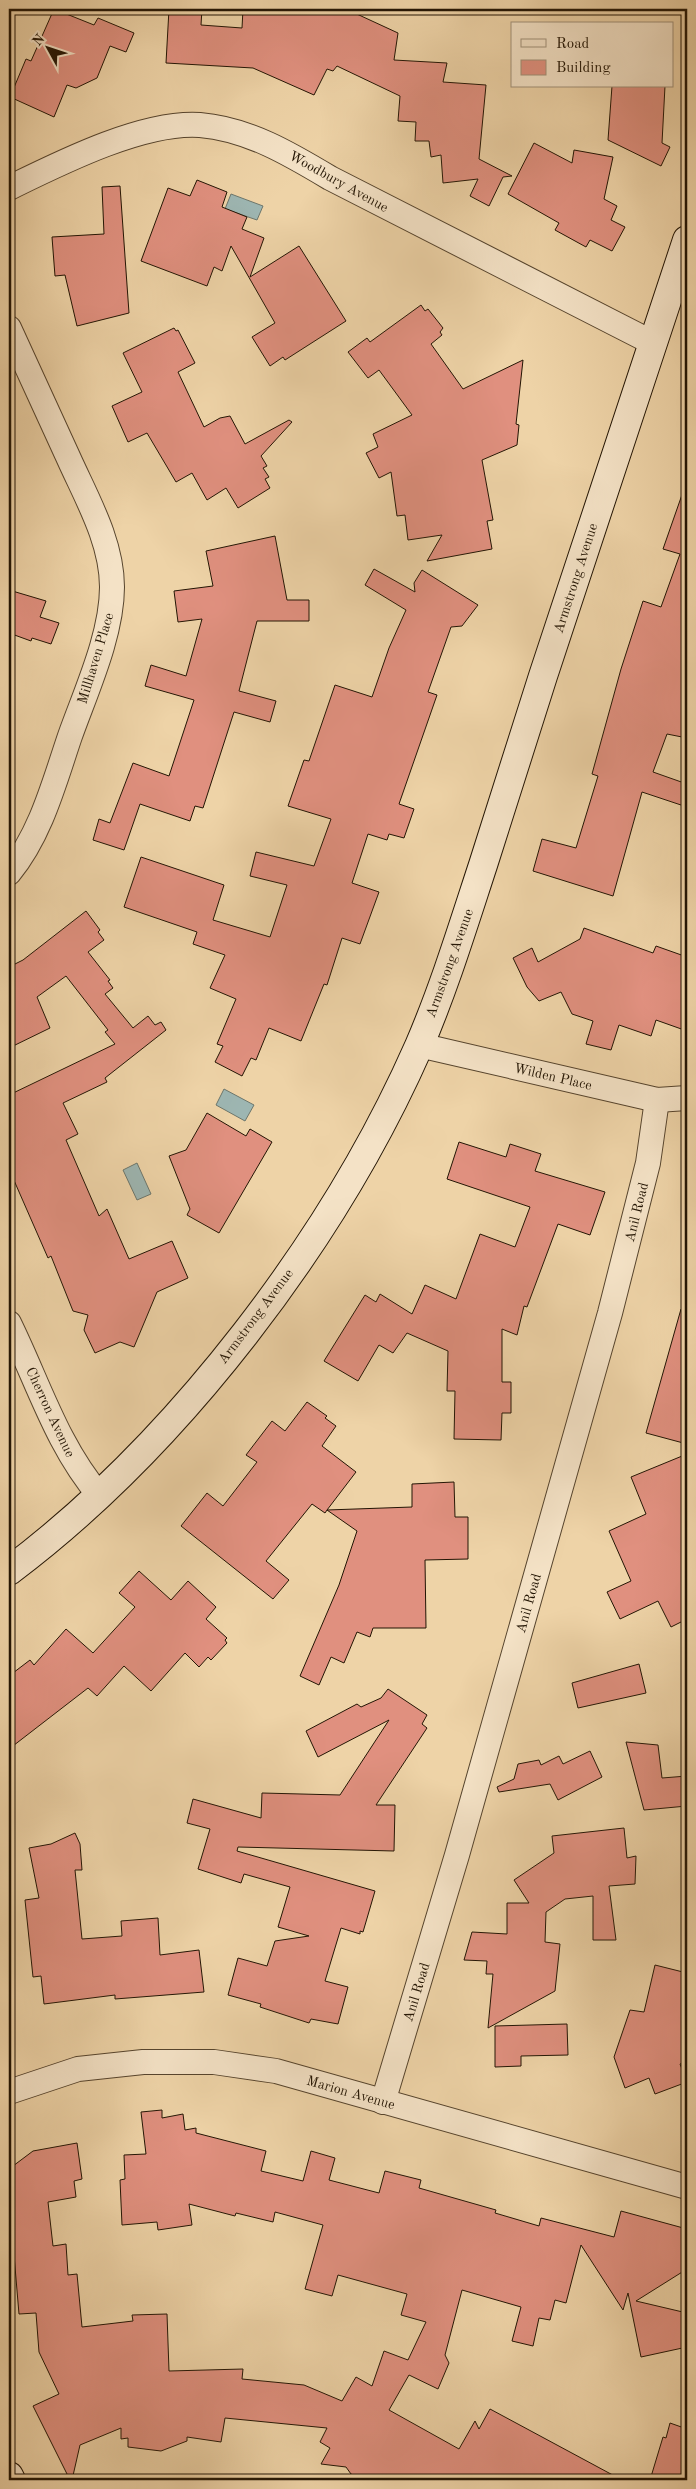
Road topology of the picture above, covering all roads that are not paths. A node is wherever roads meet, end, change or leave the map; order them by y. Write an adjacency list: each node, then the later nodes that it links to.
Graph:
1 (9, 188): 4 (street, Woodbury Avenue)
2 (687, 240): 4 (street, Armstrong Avenue)
3 (9, 328): 5 (street, Millhaven Place)
4 (653, 343): 6 (street, Armstrong Avenue)
5 (9, 873)
6 (419, 1045): 8 (street, Wilden Place); 10 (street, Armstrong Avenue)
7 (687, 1098): 8 (street, Wilden Place)
8 (657, 1100): 13 (street, Anil Road)
9 (9, 1323): 10 (street, Cherron Avenue)
10 (100, 1496): 11 (street, Armstrong Avenue)
11 (9, 1571)
12 (9, 2092): 13 (street, Marion Avenue)
13 (383, 2102): 14 (street, Marion Avenue)
14 (687, 2187)
15 (9, 2476): 16 (street)
16 (11, 2480)

